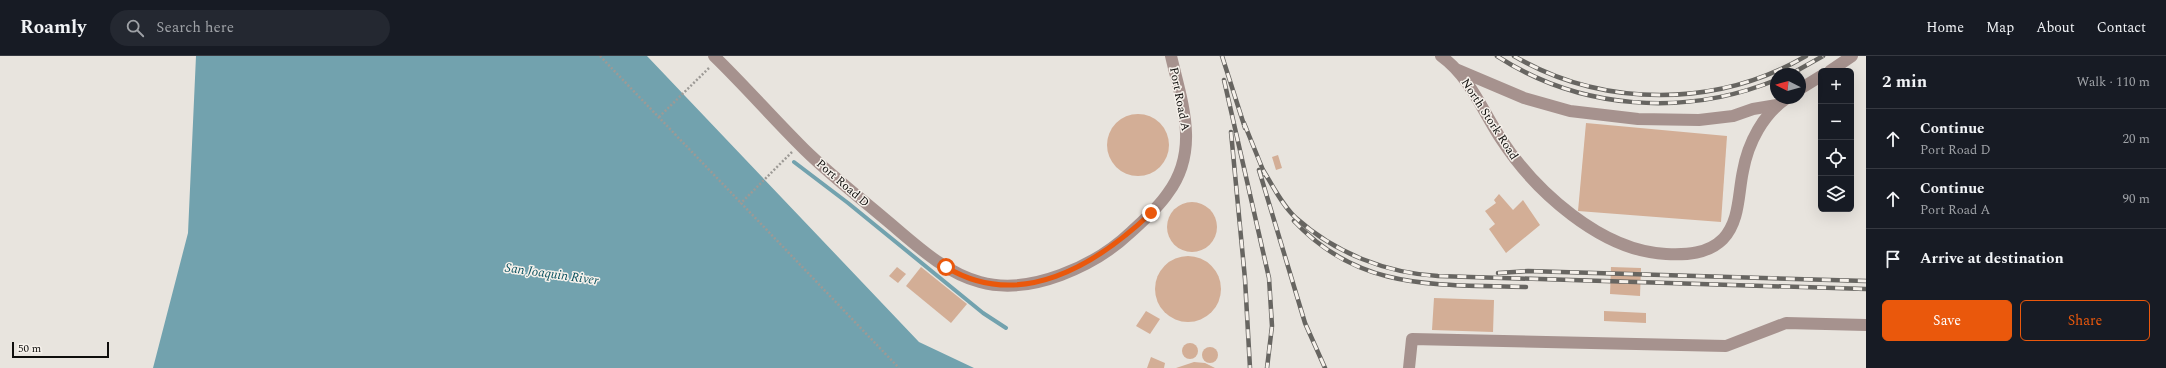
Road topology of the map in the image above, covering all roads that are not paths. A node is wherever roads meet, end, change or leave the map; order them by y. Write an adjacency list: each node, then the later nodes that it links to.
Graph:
1 (1171, 56): 11 (lane, Port Road A)
2 (1441, 56): 6 (lane, North Stork Road)
3 (1852, 56): 5 (lane)
4 (716, 58): 11 (lane, Port Road D)
5 (1834, 68)
6 (1455, 69): 9 (lane); 10 (lane, North Stork Road)
7 (1818, 78): 8 (lane)
8 (1806, 85)
9 (1770, 104)
10 (1780, 104)
11 (990, 284)
12 (1866, 325): 13 (lane)
13 (1409, 368)

